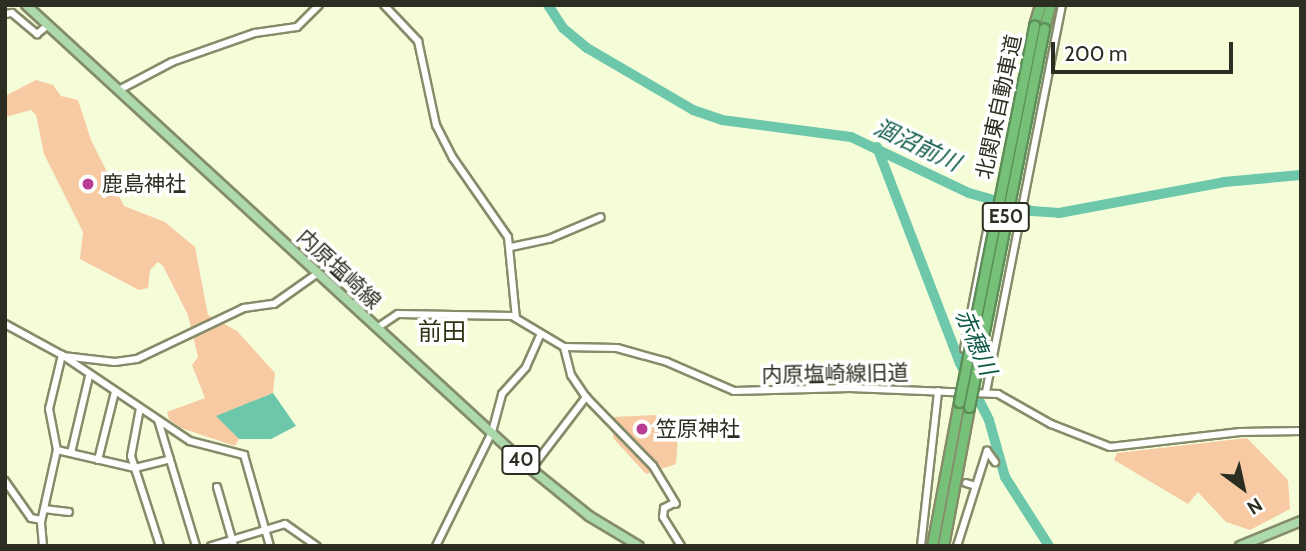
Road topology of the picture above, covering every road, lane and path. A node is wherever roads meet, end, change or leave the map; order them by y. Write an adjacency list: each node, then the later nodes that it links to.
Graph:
1 (26, 5): 8 (main road, 内原塩崎線 / 40)
2 (319, 5): 9 (street)
3 (384, 5): 12 (street)
4 (1040, 5): 63 (highway, 北関東自動車道 / E50, bridge)
5 (1050, 5): 64 (highway, 北関東自動車道 / E50, bridge)
6 (1062, 5): 19 (street)
7 (5, 13): 8 (street)
8 (48, 25): 9 (main road, 内原塩崎線 / 40)
9 (119, 90): 13 (main road, 内原塩崎線 / 40)
10 (601, 217): 12 (street)
11 (989, 219): 17 (street)
12 (511, 247): 14 (street)
13 (318, 273): 16 (main road, 内原塩崎線 / 40); 22 (street)
14 (516, 318): 16 (street); 18 (street, 内原塩崎線旧道)
15 (5, 324): 22 (street)
16 (377, 328): 31 (main road, 内原塩崎線 / 40)
17 (967, 330): 19 (street); 21 (street)
18 (541, 334): 20 (street, 内原塩崎線旧道); 31 (street)
19 (997, 336): 26 (street)
20 (564, 347): 24 (street, 内原塩崎線旧道); 27 (street)
21 (964, 349)
22 (62, 355): 23 (street); 32 (street)
23 (89, 376): 25 (street); 33 (street)
24 (938, 391): 26 (street, 内原塩崎線旧道, bridge); 39 (street)
25 (115, 392): 28 (street); 35 (street)
26 (986, 392): 30 (street, 内原塩崎線旧道)
27 (586, 397): 38 (street); 61 (street)
28 (140, 408): 29 (street); 37 (street)
29 (158, 420): 34 (street); 49 (street)
30 (1301, 431)
31 (492, 432): 38 (main road, 内原塩崎線 / 40); 59 (street)
32 (57, 450): 33 (street); 45 (street)
33 (71, 453): 35 (street)
34 (170, 459): 37 (street); 54 (street)
35 (98, 460): 37 (street)
36 (995, 461): 43 (street)
37 (135, 468): 53 (street)
38 (531, 469): 60 (main road, 内原塩崎線 / 40)
39 (928, 475): 40 (street); 62 (street)
40 (938, 477)
41 (5, 481): 47 (street)
42 (966, 483): 43 (street)
43 (976, 486): 65 (street)
44 (217, 487): 51 (street)
45 (44, 509): 46 (street); 47 (street)
46 (69, 512)
47 (41, 520): 52 (street)
48 (1301, 521): 66 (main road)
49 (265, 529): 50 (street); 51 (street); 56 (street)
50 (305, 536): 57 (street); 58 (street)
51 (233, 543): 55 (street)
52 (43, 546)
53 (160, 546)
54 (197, 546)
55 (211, 546)
56 (270, 546)
57 (308, 546)
58 (317, 546)
59 (436, 546)
60 (639, 546)
61 (681, 546)
62 (921, 546)
63 (932, 546)
64 (943, 546)
65 (957, 546)
66 (1240, 546)

